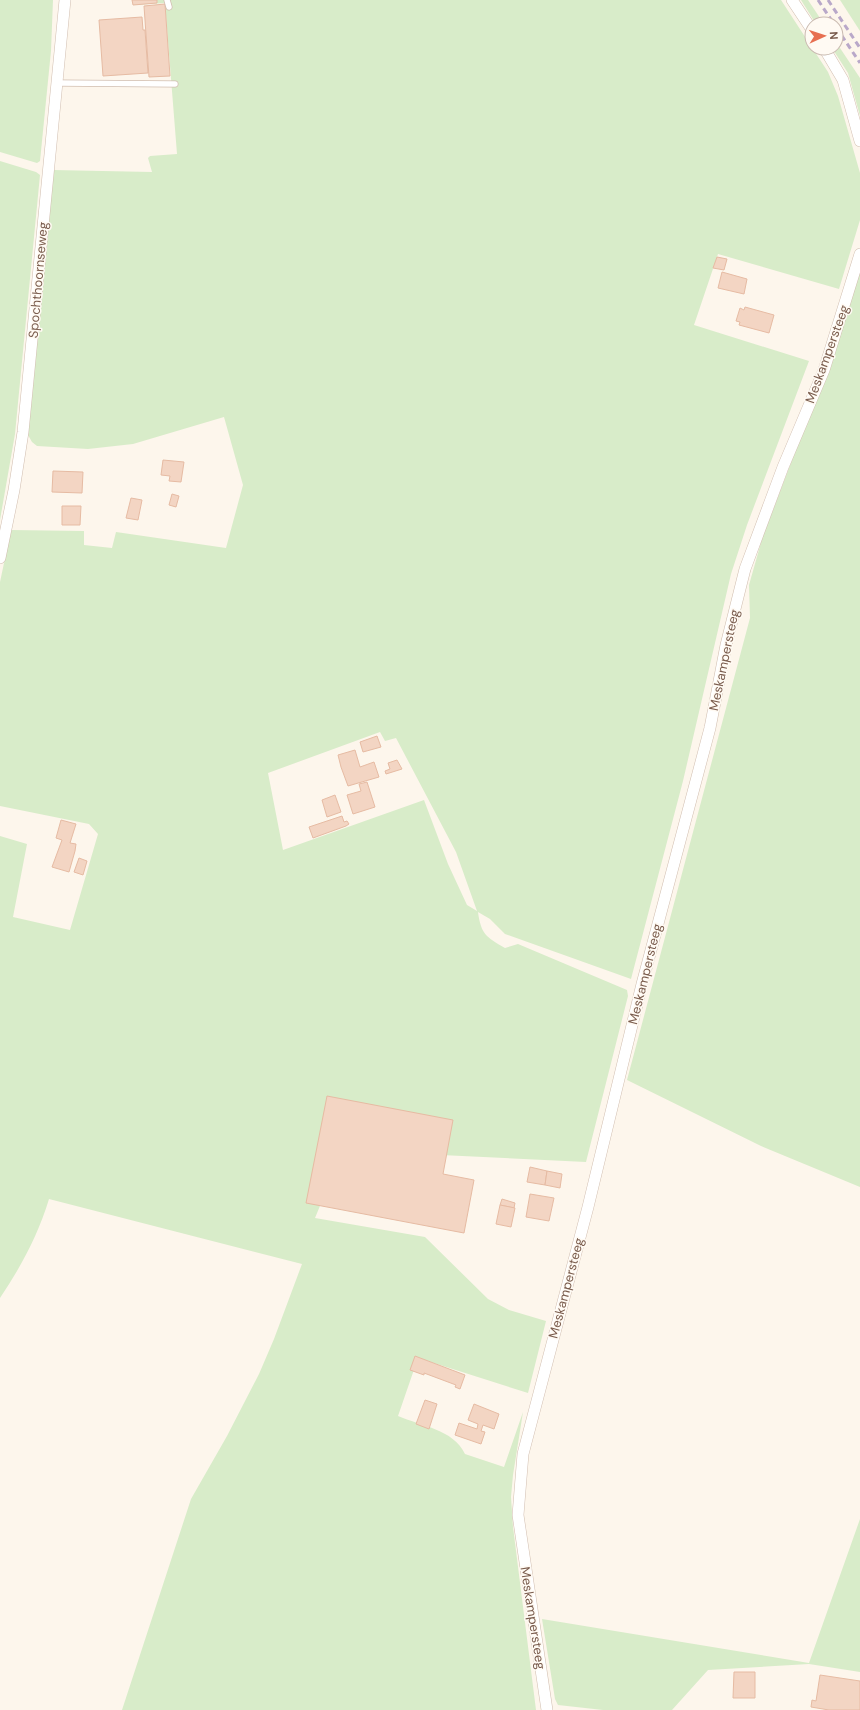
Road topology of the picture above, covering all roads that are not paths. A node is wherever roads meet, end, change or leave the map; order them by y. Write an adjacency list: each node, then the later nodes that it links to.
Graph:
1 (65, 0): 7 (street, Spochthoornseweg)
2 (167, 0): 4 (lane)
3 (792, 0): 5 (street)
4 (169, 7)
5 (804, 18)
6 (829, 56): 9 (street)
7 (56, 83): 8 (lane); 11 (street, Spochthoornseweg)
8 (175, 84)
9 (860, 141)
10 (860, 254): 12 (street, Meskampersteeg)
11 (0, 558)
12 (547, 1710)

